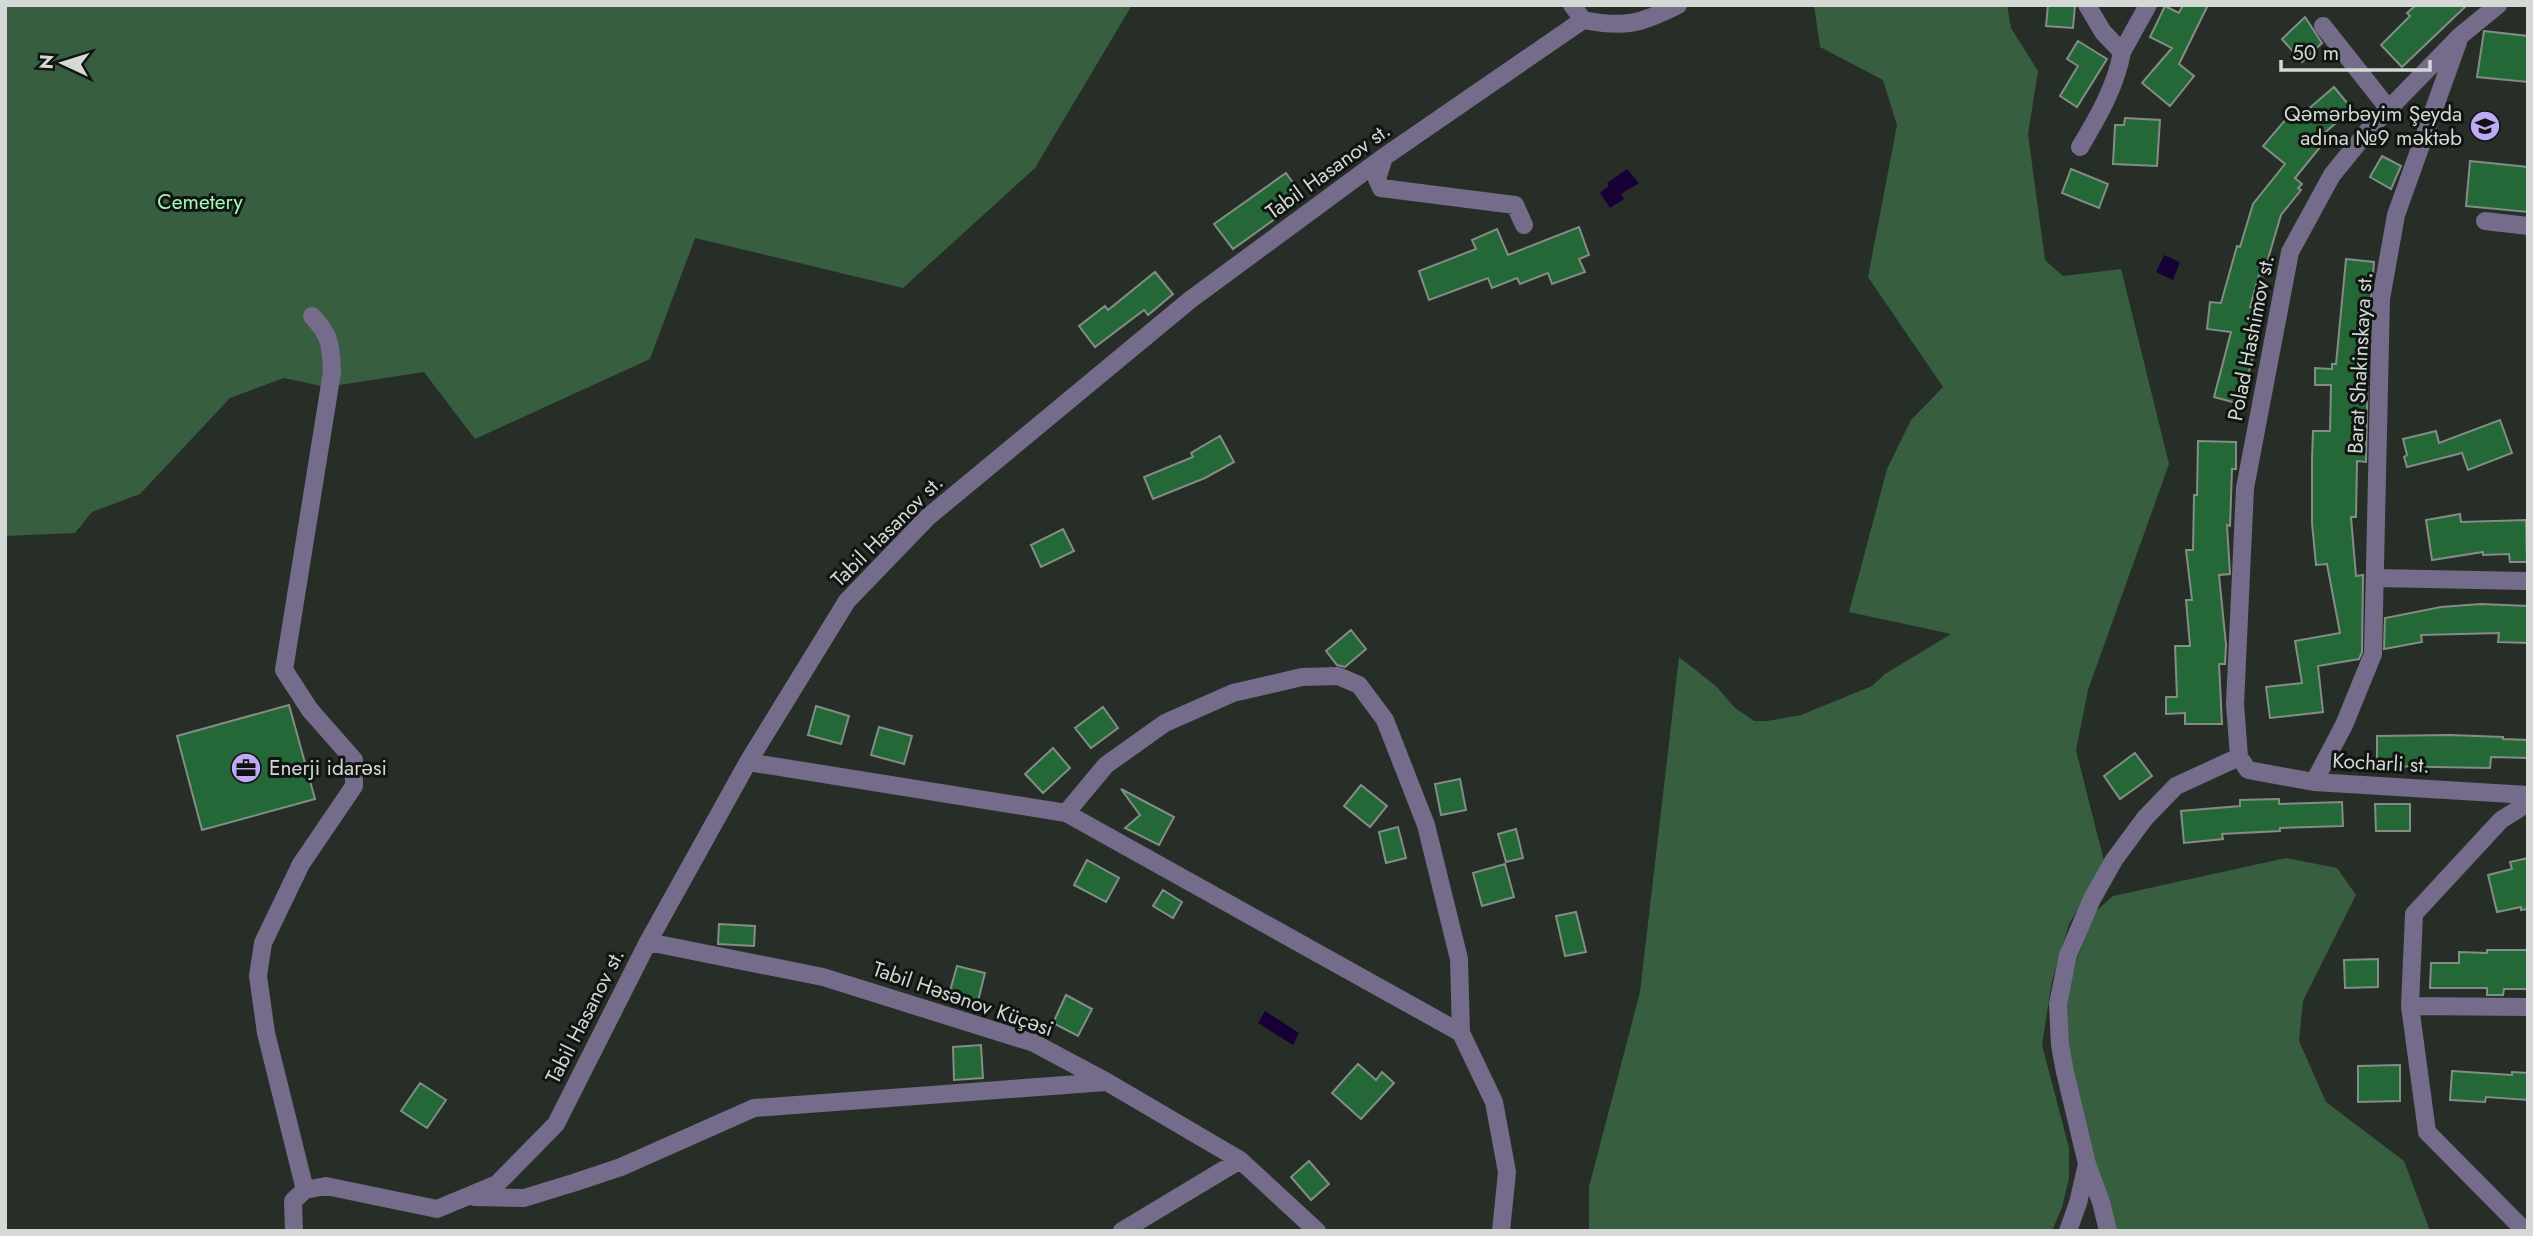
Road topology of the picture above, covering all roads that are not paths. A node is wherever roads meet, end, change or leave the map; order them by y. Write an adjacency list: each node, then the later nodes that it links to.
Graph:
1 (1678, 5): 5 (street)
2 (2087, 5): 8 (street)
3 (2148, 5): 8 (street)
4 (2498, 5): 7 (street, Polad Hashimov st.)
5 (1578, 13): 11 (street, Tabil Hasanov st.)
6 (2323, 26): 9 (street)
7 (2460, 36): 9 (street, Polad Hashimov st.); 16 (street, Barat Shakinskaya st.)
8 (2122, 52): 10 (street)
9 (2388, 108): 18 (street, Polad Hashimov st.)
10 (2080, 147)
11 (1384, 157): 13 (street); 19 (street, Tabil Hasanov st.)
12 (2485, 221): 14 (street)
13 (1524, 225)
14 (2528, 226)
15 (312, 316): 31 (street)
16 (2375, 578): 17 (street); 20 (street, Barat Shakinskaya st.)
17 (2528, 581)
18 (2239, 757): 20 (street, Kocharli st.); 30 (street)
19 (748, 762): 23 (street); 24 (street, Tabil Hasanov st.)
20 (2314, 782): 21 (street, Kocharli st.)
21 (2528, 795)
22 (2528, 803): 25 (street)
23 (1066, 813): 27 (street); 27 (street)
24 (648, 942): 28 (street, Tabil Həsənov Küçəsi); 32 (street, Tabil Hasanov st.)
25 (2410, 1006): 26 (street); 33 (street)
26 (2528, 1007)
27 (1461, 1033): 37 (street)
28 (1107, 1082): 29 (street, Tabil Həsənov Küçəsi); 32 (street)
29 (1240, 1160): 35 (street); 36 (street, Tabil Həsənov Küçəsi)
30 (2087, 1164): 38 (street); 39 (street)
31 (305, 1191): 32 (street, Tabil Hasanov st.); 34 (street)
32 (467, 1197)
33 (2523, 1224)
34 (294, 1231)
35 (1122, 1231)
36 (1317, 1231)
37 (1501, 1231)
38 (2068, 1231)
39 (2108, 1231)

